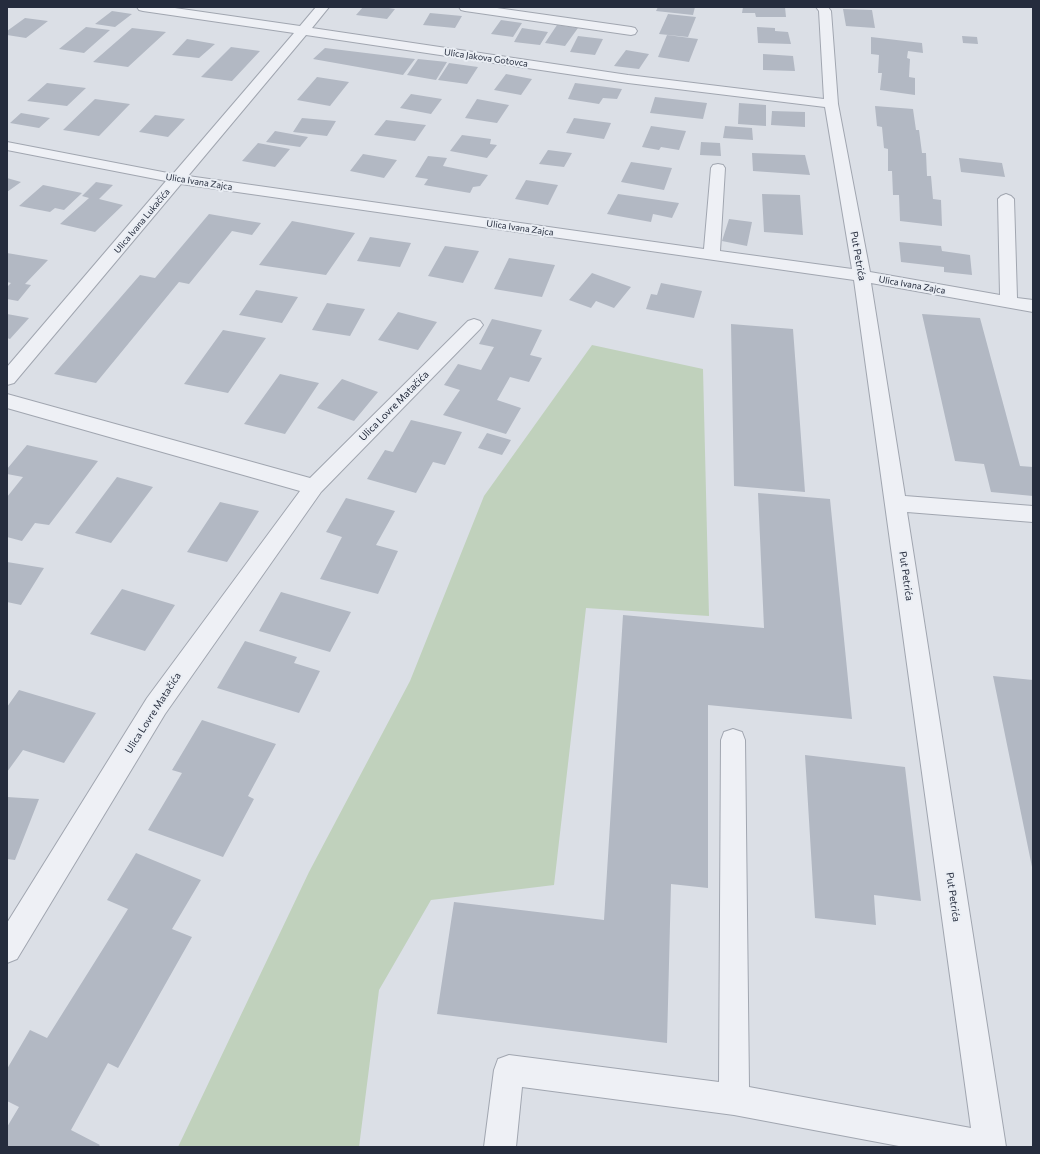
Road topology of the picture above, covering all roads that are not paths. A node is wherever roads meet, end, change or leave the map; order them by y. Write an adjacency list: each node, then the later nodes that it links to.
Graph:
1 (143, 7): 5 (street, Ulica Jakova Gotovca)
2 (322, 7): 5 (street, Ulica Ivana Lukačića)
3 (465, 7): 6 (street)
4 (822, 7): 7 (street, Put Petrića)
5 (304, 30): 7 (street, Ulica Jakova Gotovca); 10 (street, Ulica Ivana Lukačića)
6 (631, 31)
7 (831, 104): 13 (street, Put Petrića)
8 (7, 146): 10 (street, Ulica Ivana Zajca)
9 (718, 168): 12 (street)
10 (177, 179): 12 (street, Ulica Ivana Zajca); 17 (street, Ulica Ivana Lukačića)
11 (1006, 200): 14 (street)
12 (712, 255): 13 (street, Ulica Ivana Zajca)
13 (862, 276): 14 (street, Ulica Ivana Zajca); 20 (street, Put Petrića)
14 (1009, 302): 15 (street, Ulica Ivana Zajca)
15 (1033, 306)
16 (474, 325): 19 (street, Ulica Lovre Matačića)
17 (7, 379)
18 (7, 402): 19 (street)
19 (314, 487): 23 (street, Ulica Lovre Matačića)
20 (895, 503): 21 (street); 26 (street, Put Petrića)
21 (1033, 514)
22 (733, 740): 24 (street)
23 (7, 949)
24 (734, 1100): 25 (street); 26 (street)
25 (500, 1147)
26 (990, 1147)

